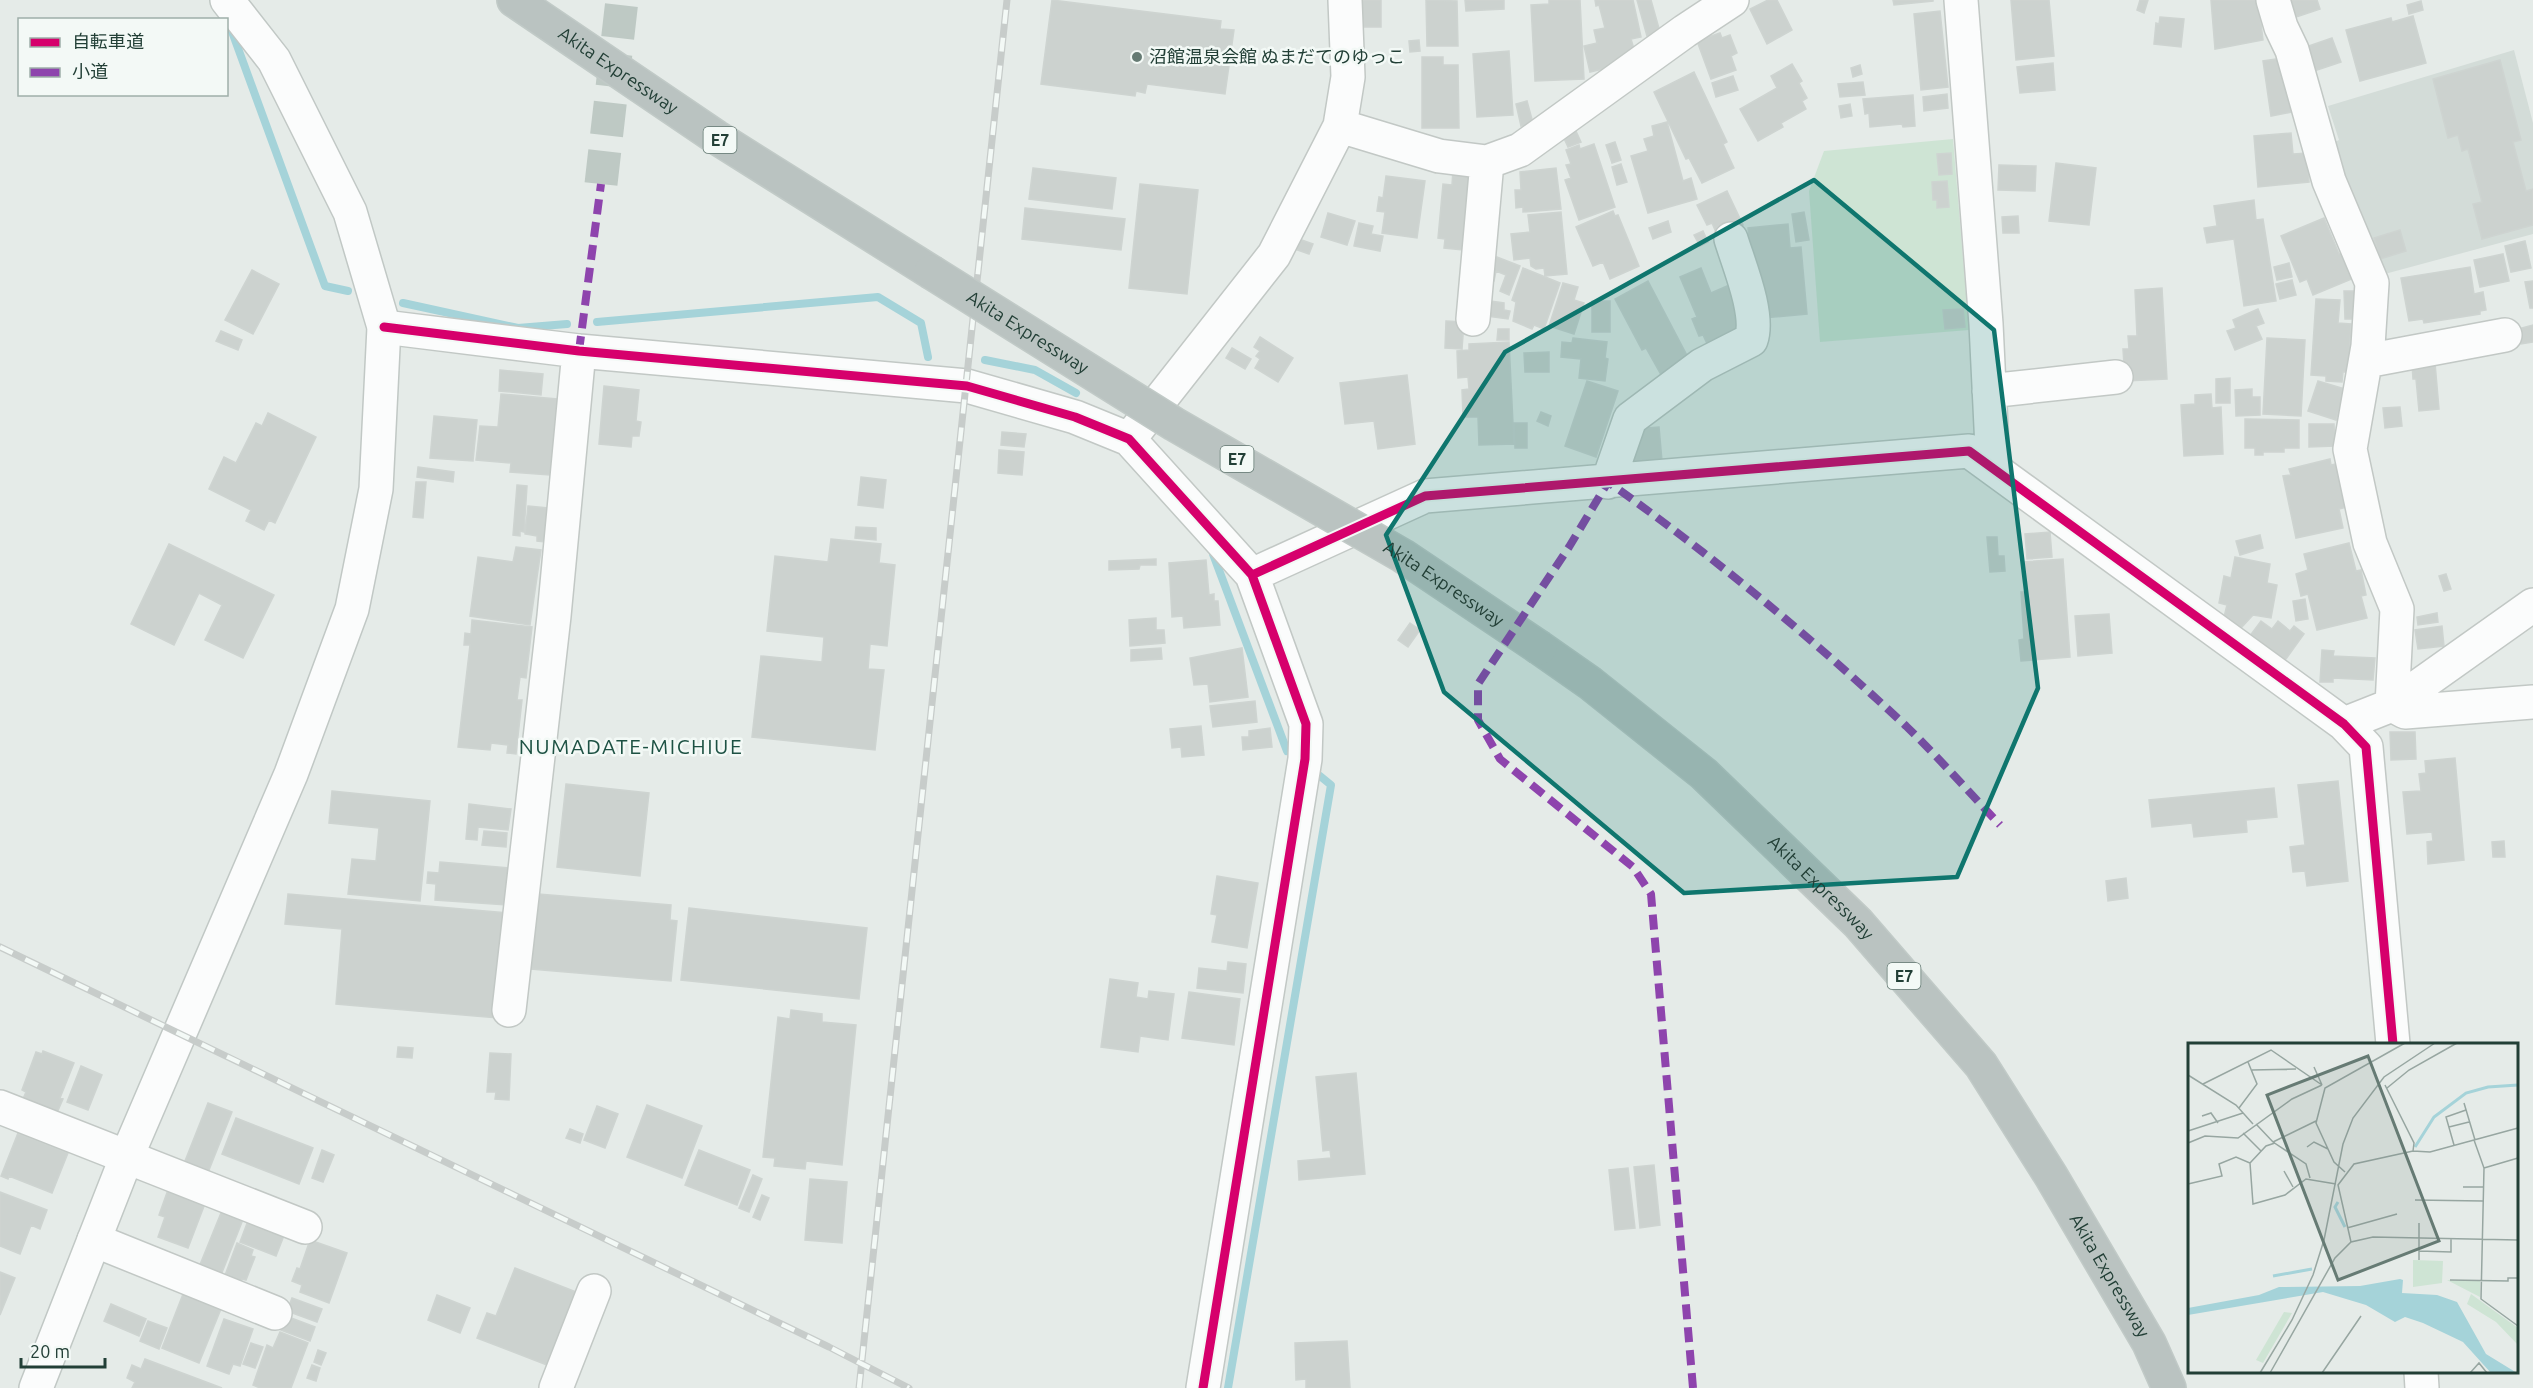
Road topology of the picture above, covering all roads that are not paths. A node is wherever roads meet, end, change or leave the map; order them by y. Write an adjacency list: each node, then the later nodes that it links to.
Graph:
1 (227, 0): 11 (street)
2 (514, 0): 37 (highway, Akita Expressway / E7, bridge)
3 (1345, 0): 7 (street)
4 (1732, 0): 8 (street)
5 (1961, 0): 16 (street)
6 (2273, 0): 14 (street)
7 (1340, 126): 8 (street); 17 (street)
8 (1487, 162): 10 (street)
9 (1731, 239): 19 (street)
10 (1473, 319)
11 (384, 327): 13 (street); 28 (street)
12 (2505, 335): 14 (street)
13 (579, 351): 17 (street); 25 (street)
14 (2366, 361): 23 (street)
15 (2116, 377): 16 (street)
16 (1989, 391): 18 (street)
17 (1129, 439): 20 (street)
18 (1993, 468): 19 (street); 24 (street)
19 (1608, 482): 20 (street)
20 (1252, 576): 36 (street)
21 (2533, 605): 23 (street)
22 (2533, 702): 23 (street)
23 (2392, 705): 24 (street)
24 (2344, 724): 26 (street)
25 (509, 1010)
26 (2393, 1043)
27 (0, 1107): 28 (street)
28 (127, 1156): 29 (street); 30 (street)
29 (305, 1227)
30 (94, 1240): 32 (street); 34 (street)
31 (594, 1291): 35 (street)
32 (275, 1313)
33 (2421, 1373): 38 (street)
34 (36, 1388)
35 (556, 1388)
36 (1203, 1388)
37 (2169, 1388)
38 (2422, 1388)

